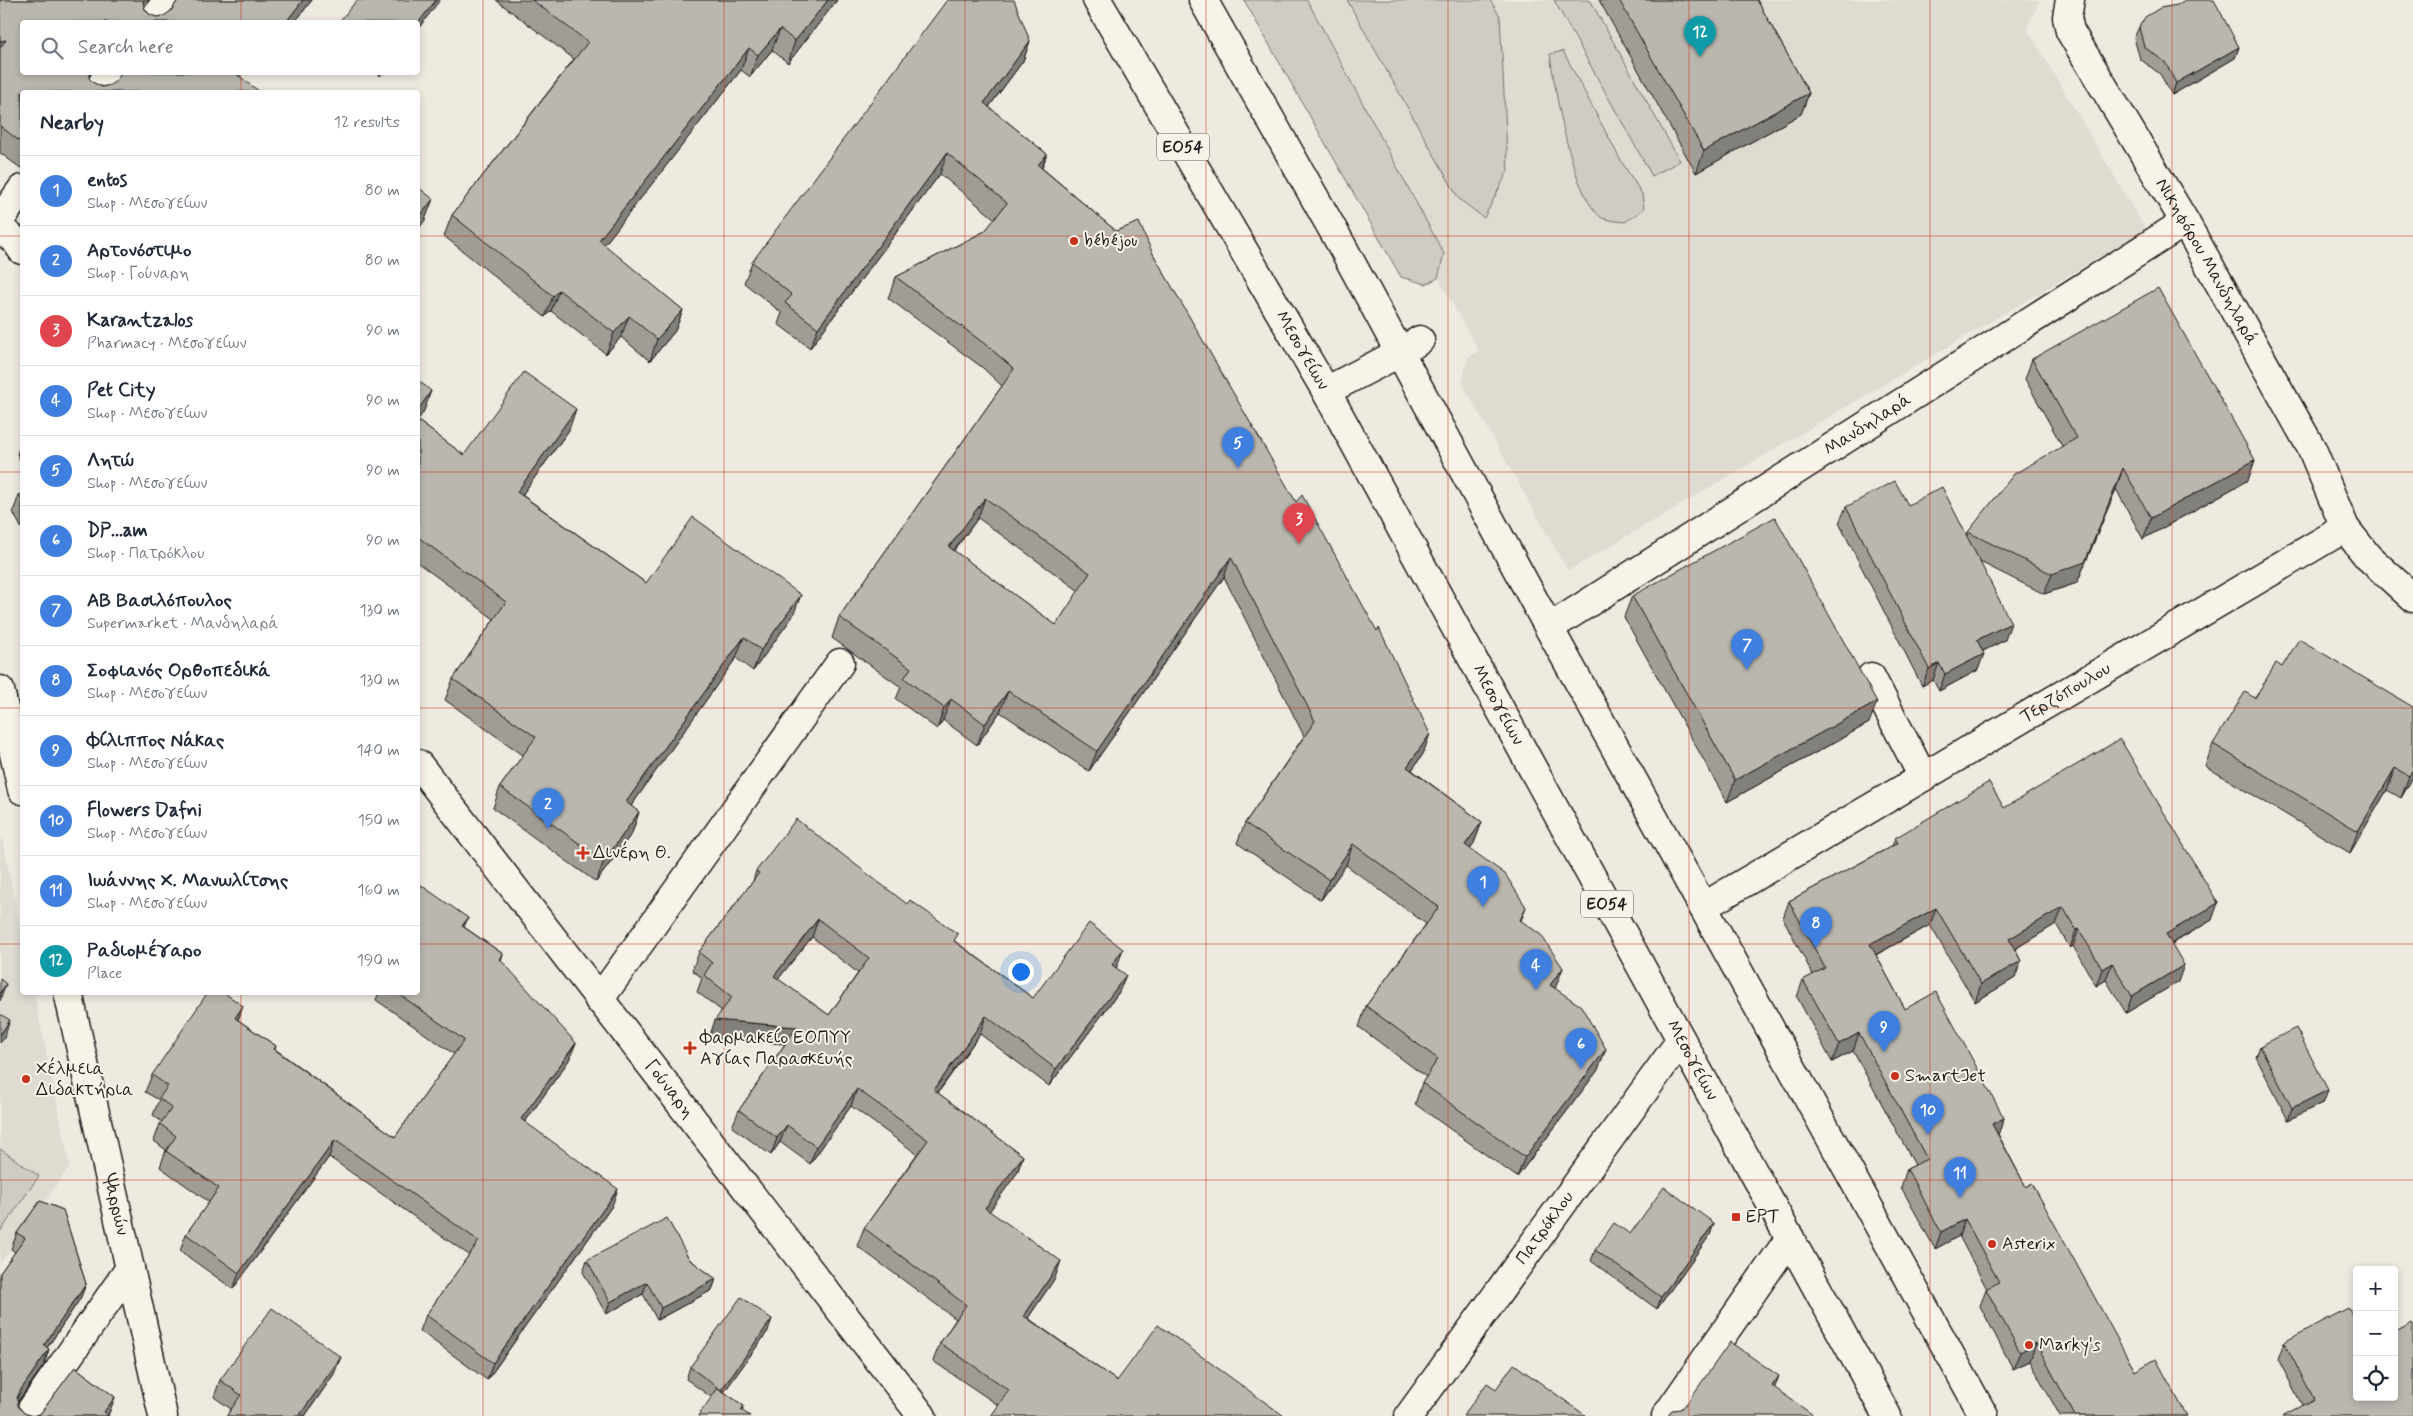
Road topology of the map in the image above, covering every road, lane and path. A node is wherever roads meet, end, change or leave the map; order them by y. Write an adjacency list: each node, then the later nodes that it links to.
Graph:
1 (168, 0): 5 (street)
2 (1097, 0): 14 (street, Μεσογείων / ΕΟ54)
3 (1203, 0): 13 (street)
4 (2070, 0): 10 (street, Νικηφόρου Μανδηλαρά)
5 (153, 20)
6 (109, 75): 7 (street)
7 (98, 90)
8 (20, 192): 9 (street)
9 (0, 220)
10 (2185, 222): 15 (street, Νικηφόρου Μανδηλαρά); 17 (street, Μανδηλαρά)
11 (0, 229): 12 (street)
12 (20, 247)
13 (1410, 347): 14 (street); 17 (street)
14 (1326, 392): 27 (street, Μεσογείων / ΕΟ54)
15 (2345, 528): 16 (street); 22 (street, Τερζόπουλου)
16 (2413, 598)
17 (1549, 628): 24 (street)
18 (840, 664): 26 (street)
19 (1871, 677): 22 (street)
20 (0, 690): 23 (street)
21 (420, 767): 26 (street, Γούναρη)
22 (1923, 777): 24 (street, Τερζόπουλου)
23 (20, 781)
24 (1702, 907): 36 (street)
25 (69, 995): 29 (street, Ψαρρών)
26 (599, 1000): 32 (street, Γούναρη)
27 (1681, 1040): 28 (street, Μεσογείων / ΕΟ54); 33 (street, Πατρόκλου)
28 (1790, 1238): 34 (street); 35 (street, Μεσογείων / ΕΟ54)
29 (130, 1268): 30 (street); 31 (street, Ψαρρών)
30 (27, 1416)
31 (163, 1416)
32 (922, 1416)
33 (1409, 1416)
34 (1666, 1416)
35 (1887, 1416)
36 (1984, 1416)

